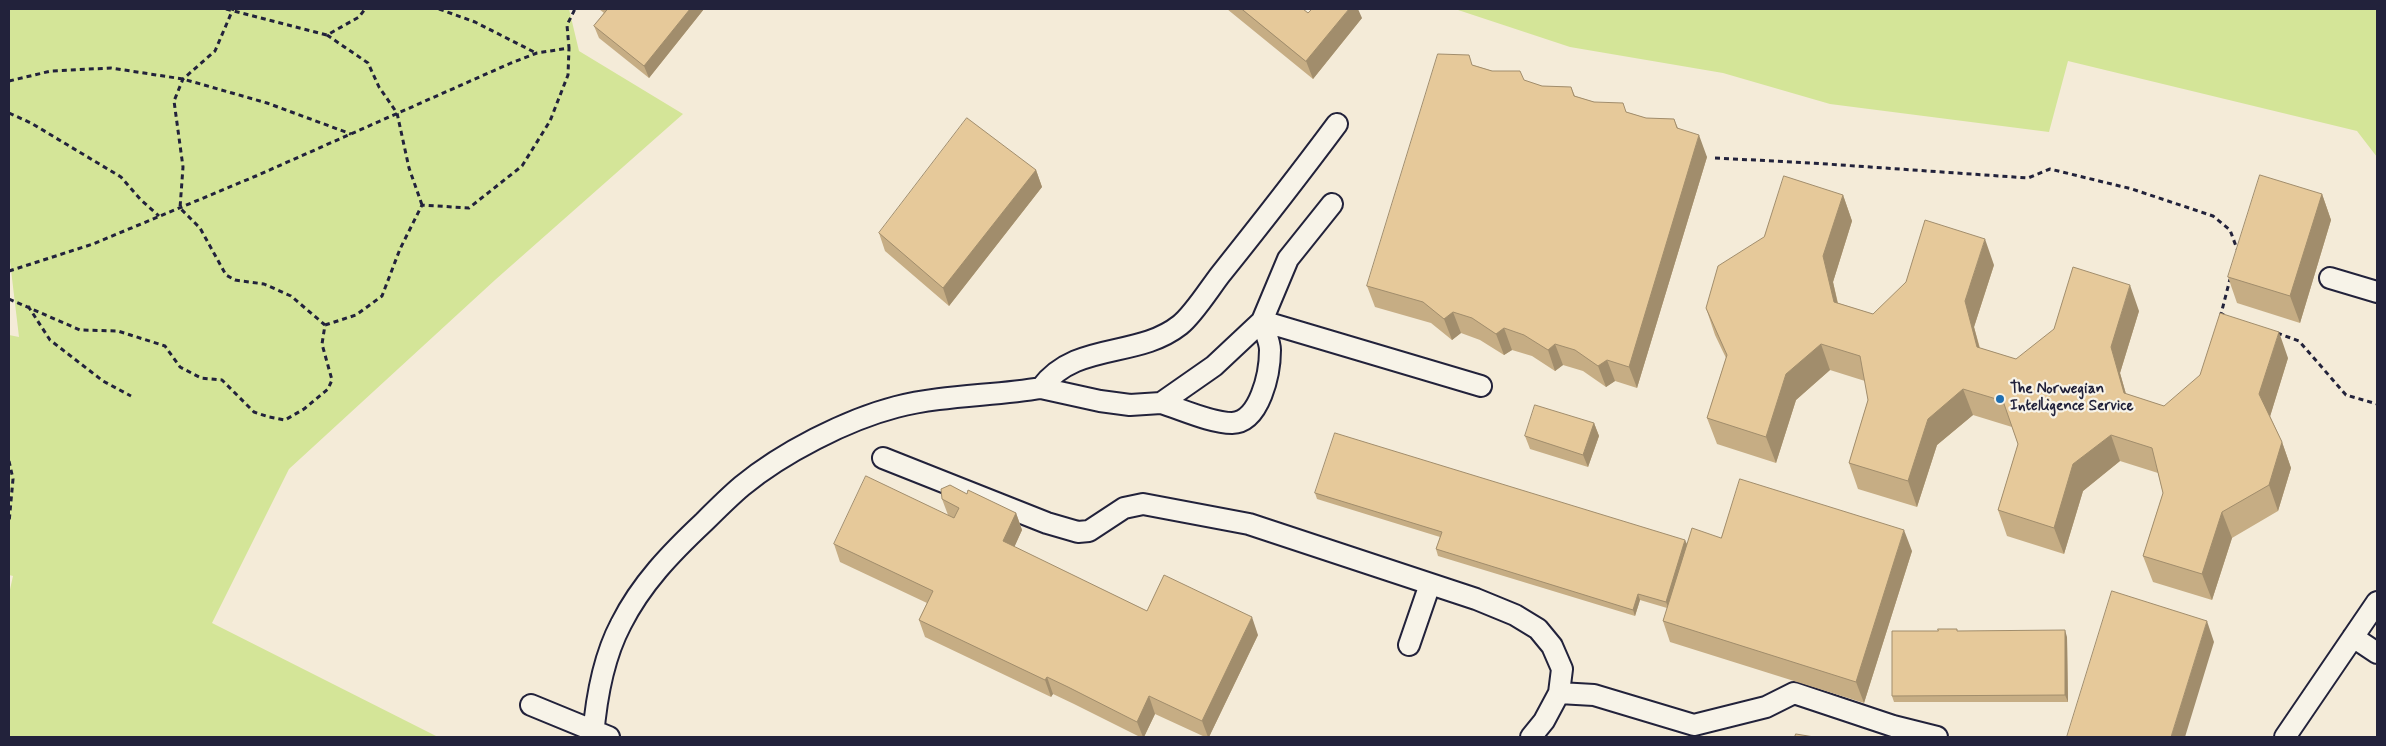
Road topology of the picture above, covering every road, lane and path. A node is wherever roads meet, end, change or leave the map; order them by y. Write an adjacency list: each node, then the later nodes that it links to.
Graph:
1 (226, 9): 2 (path)
2 (232, 9): 6 (path); 9 (path)
3 (365, 9): 6 (path)
4 (439, 9): 8 (path)
5 (575, 10): 7 (path)
6 (327, 35): 12 (path)
7 (569, 48): 8 (path); 17 (path)
8 (537, 53): 12 (path)
9 (183, 78): 10 (path); 14 (path); 18 (path)
10 (9, 81)
11 (9, 114): 19 (path)
12 (397, 114): 14 (path); 17 (path)
13 (1337, 124): 32 (lane)
14 (351, 134): 18 (path)
15 (1715, 158): 20 (path)
16 (1332, 204): 28 (lane)
17 (422, 205): 29 (path)
18 (180, 208): 19 (path); 29 (path)
19 (159, 216): 21 (path)
20 (2235, 256)
21 (9, 270)
22 (2231, 276): 27 (path)
23 (2330, 278): 24 (lane)
24 (2377, 292)
25 (9, 299): 26 (path)
26 (28, 306): 29 (path); 33 (path)
27 (2230, 317)
28 (1262, 321): 31 (lane); 34 (lane); 34 (lane)
29 (325, 325)
30 (2273, 332): 35 (path)
31 (1481, 386)
32 (1042, 388): 34 (lane); 47 (lane)
33 (131, 396)
34 (1161, 402)
35 (2377, 404)
36 (883, 458): 40 (lane)
37 (9, 462): 38 (path)
38 (11, 478): 39 (path)
39 (9, 523)
40 (1430, 584): 43 (lane); 45 (lane)
41 (2377, 602): 42 (lane)
42 (2353, 637): 44 (lane); 50 (lane)
43 (1409, 645)
44 (2377, 653)
45 (1559, 693): 48 (lane); 49 (lane)
46 (531, 705): 47 (lane)
47 (598, 735)
48 (1531, 737)
49 (1937, 737)
50 (2285, 737)

